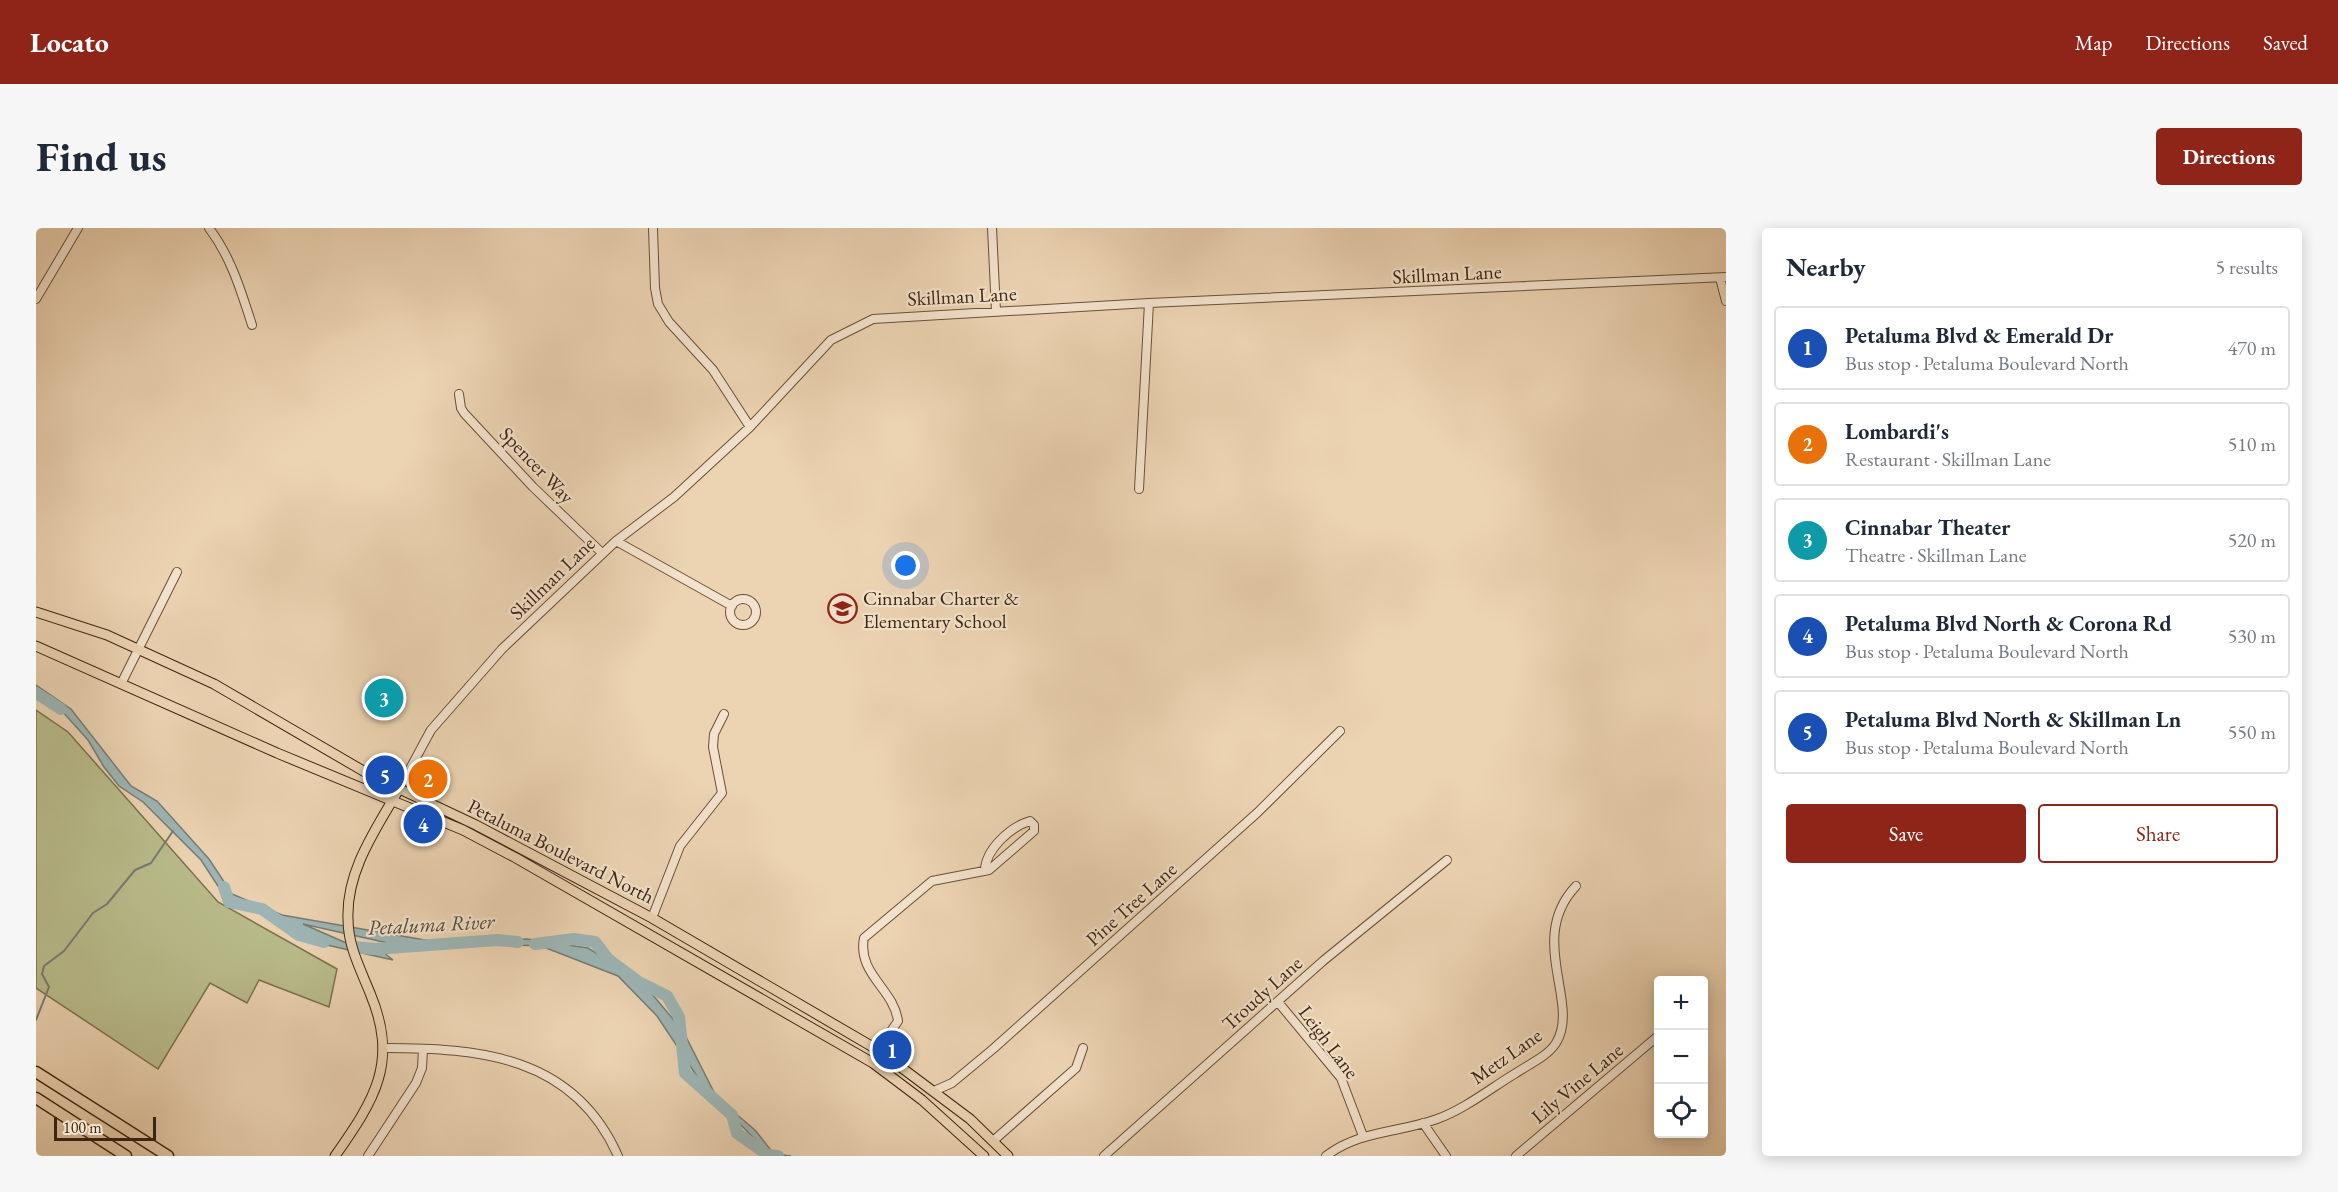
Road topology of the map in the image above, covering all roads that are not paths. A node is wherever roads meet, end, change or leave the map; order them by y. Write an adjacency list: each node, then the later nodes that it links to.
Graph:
1 (78, 228): 6 (street)
2 (209, 228): 10 (street)
3 (653, 228): 12 (street)
4 (992, 228): 9 (street)
5 (1723, 278): 7 (street); 8 (street, Skillman Lane)
6 (36, 299)
7 (1726, 301)
8 (1149, 303): 9 (street, Skillman Lane); 13 (street)
9 (996, 310): 12 (street, Skillman Lane)
10 (252, 325)
11 (459, 394): 15 (street, Spencer Way)
12 (750, 427): 14 (street, Skillman Lane)
13 (1139, 489)
14 (616, 541): 15 (street, Skillman Lane); 17 (street)
15 (602, 553): 24 (street, Skillman Lane)
16 (177, 572): 20 (street)
17 (732, 606)
18 (36, 612): 20 (main road, Petaluma Boulevard North)
19 (36, 646): 21 (main road, Petaluma Boulevard North)
20 (138, 650): 21 (street); 24 (main road, Petaluma Boulevard North)
21 (121, 684): 25 (main road, Petaluma Boulevard North)
22 (724, 714): 29 (street)
23 (1340, 731): 37 (street, Pine Tree Lane)
24 (399, 789): 25 (main road); 29 (main road, Petaluma Boulevard North)
25 (391, 802): 32 (main road); 47 (main road, Petaluma Boulevard North)
26 (1447, 860): 30 (street, Troudy Lane)
27 (985, 871): 27 (street); 35 (street)
28 (1576, 886): 39 (street, Metz Lane)
29 (652, 918): 35 (main road, Petaluma Boulevard North)
30 (1278, 1002): 40 (street, Leigh Lane); 49 (street, Troudy Lane)
31 (1654, 1040): 52 (street, Lily Vine Lane)
32 (384, 1048): 33 (street); 44 (main road)
33 (423, 1048): 45 (street); 46 (street)
34 (1083, 1048): 41 (street)
35 (878, 1050): 37 (main road, Petaluma Boulevard North)
36 (36, 1072): 43 (highway)
37 (934, 1091): 41 (main road, Petaluma Boulevard North)
38 (36, 1098): 42 (highway)
39 (1423, 1123): 40 (street, Metz Lane); 51 (street)
40 (1364, 1136): 50 (street, Metz Lane)
41 (993, 1141): 48 (main road, Petaluma Boulevard North)
42 (126, 1156)
43 (168, 1156)
44 (335, 1156)
45 (368, 1156)
46 (618, 1156)
47 (984, 1156)
48 (1008, 1156)
49 (1104, 1156)
50 (1326, 1156)
51 (1446, 1156)
52 (1516, 1156)

